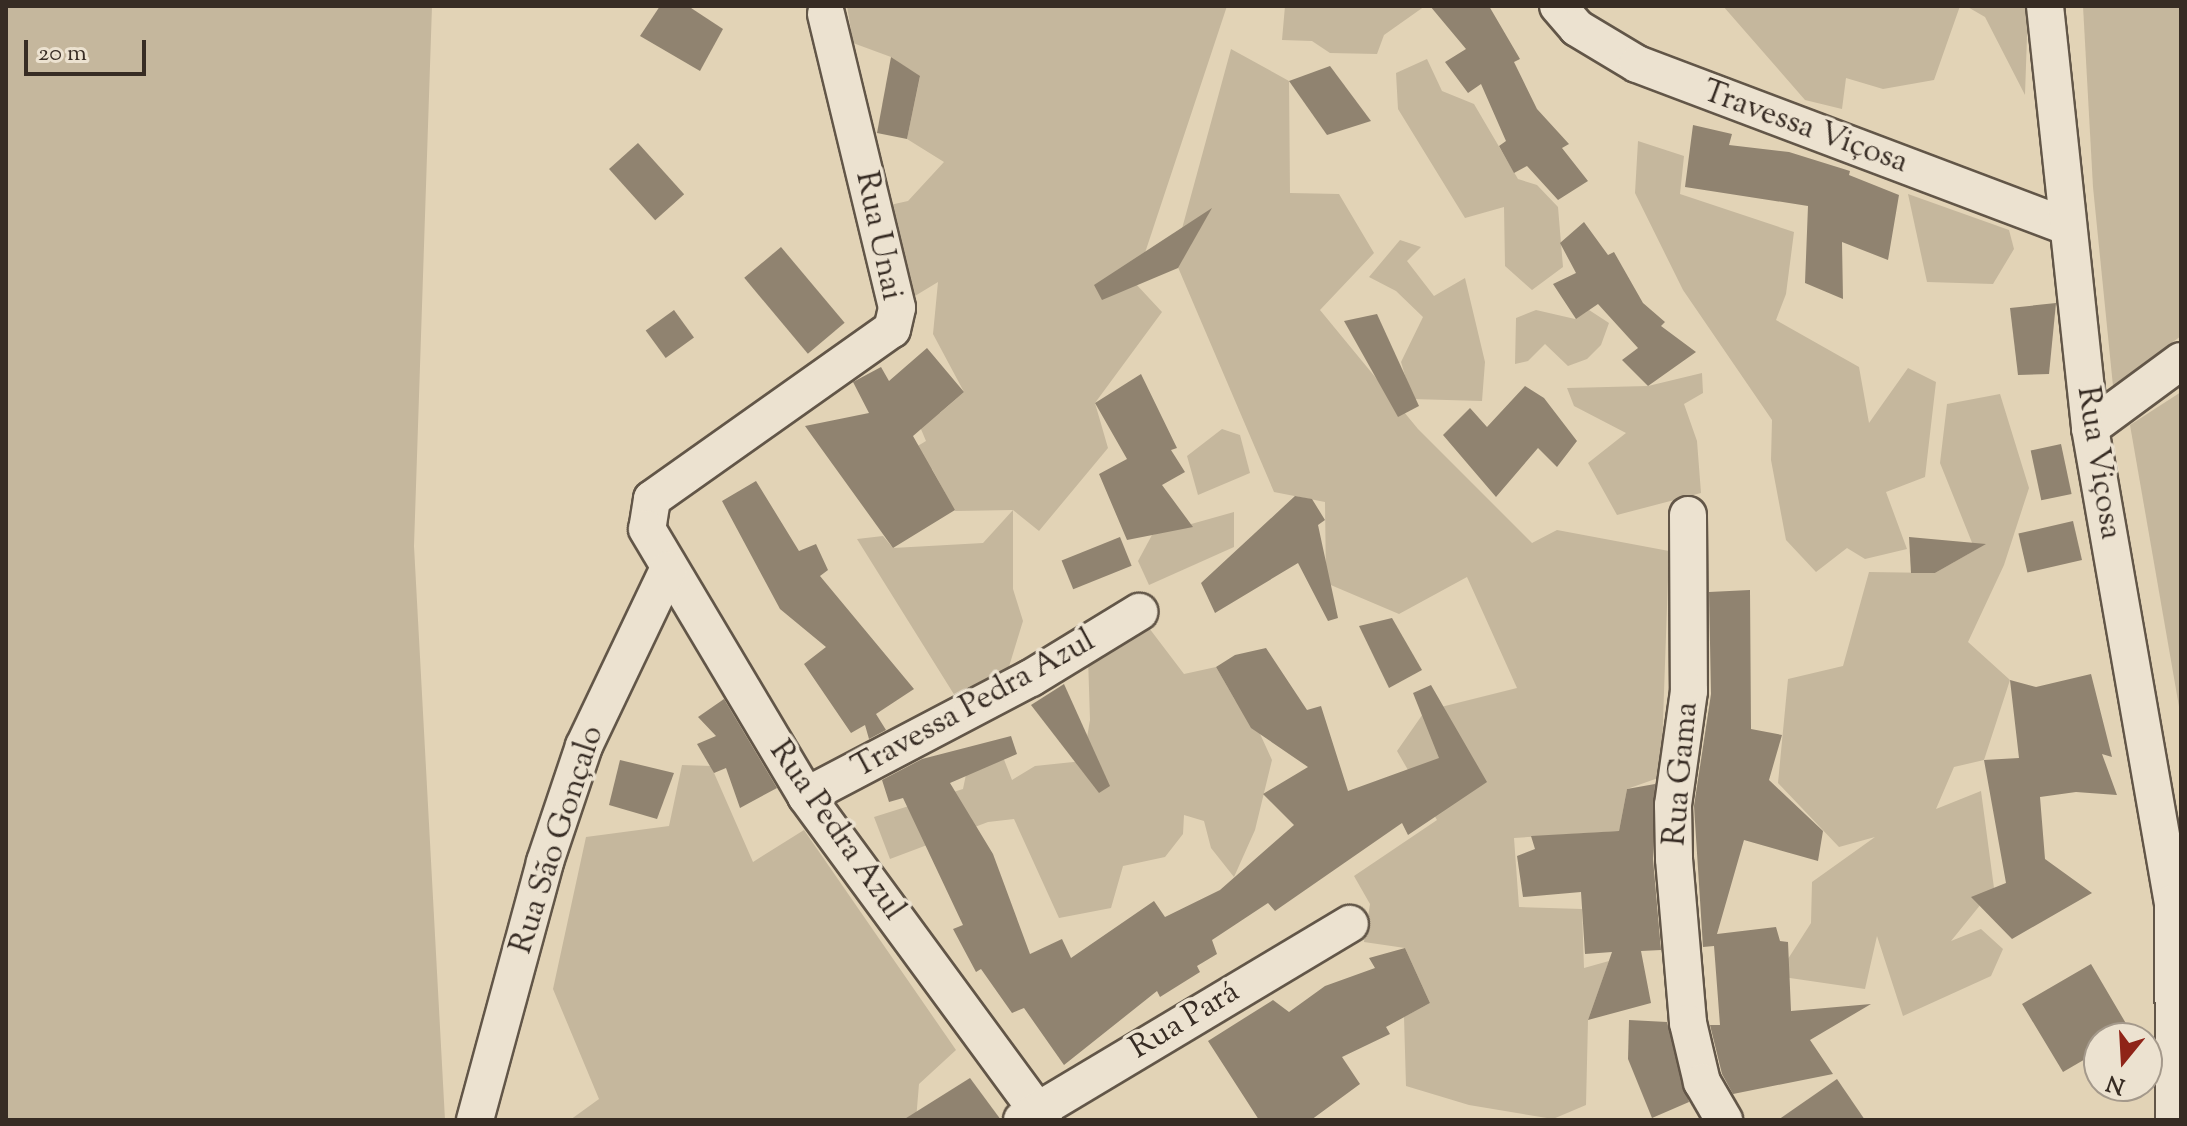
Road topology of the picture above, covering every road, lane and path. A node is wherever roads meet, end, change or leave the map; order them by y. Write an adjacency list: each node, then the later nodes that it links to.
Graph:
1 (1558, 6): 4 (street, Travessa Viçosa)
2 (2045, 6): 4 (street, Rua Viçosa)
3 (826, 14): 8 (street, Rua Unai)
4 (2065, 226): 6 (street, Rua Viçosa)
5 (2181, 361): 6 (street)
6 (2090, 428): 12 (street, Rua Viçosa)
7 (1688, 515): 16 (street, Rua Gama)
8 (647, 529): 9 (street, Rua Pedra Azul)
9 (668, 570): 11 (street, Rua Pedra Azul); 15 (street, Rua São Gonçalo)
10 (1139, 612): 11 (street, Travessa Pedra Azul)
11 (806, 796): 14 (street, Rua Pedra Azul)
12 (2177, 908): 17 (street, Rua Viçosa)
13 (1350, 924): 14 (street, Rua Pará)
14 (1034, 1116)
15 (475, 1120)
16 (1724, 1120)
17 (2174, 1120)

